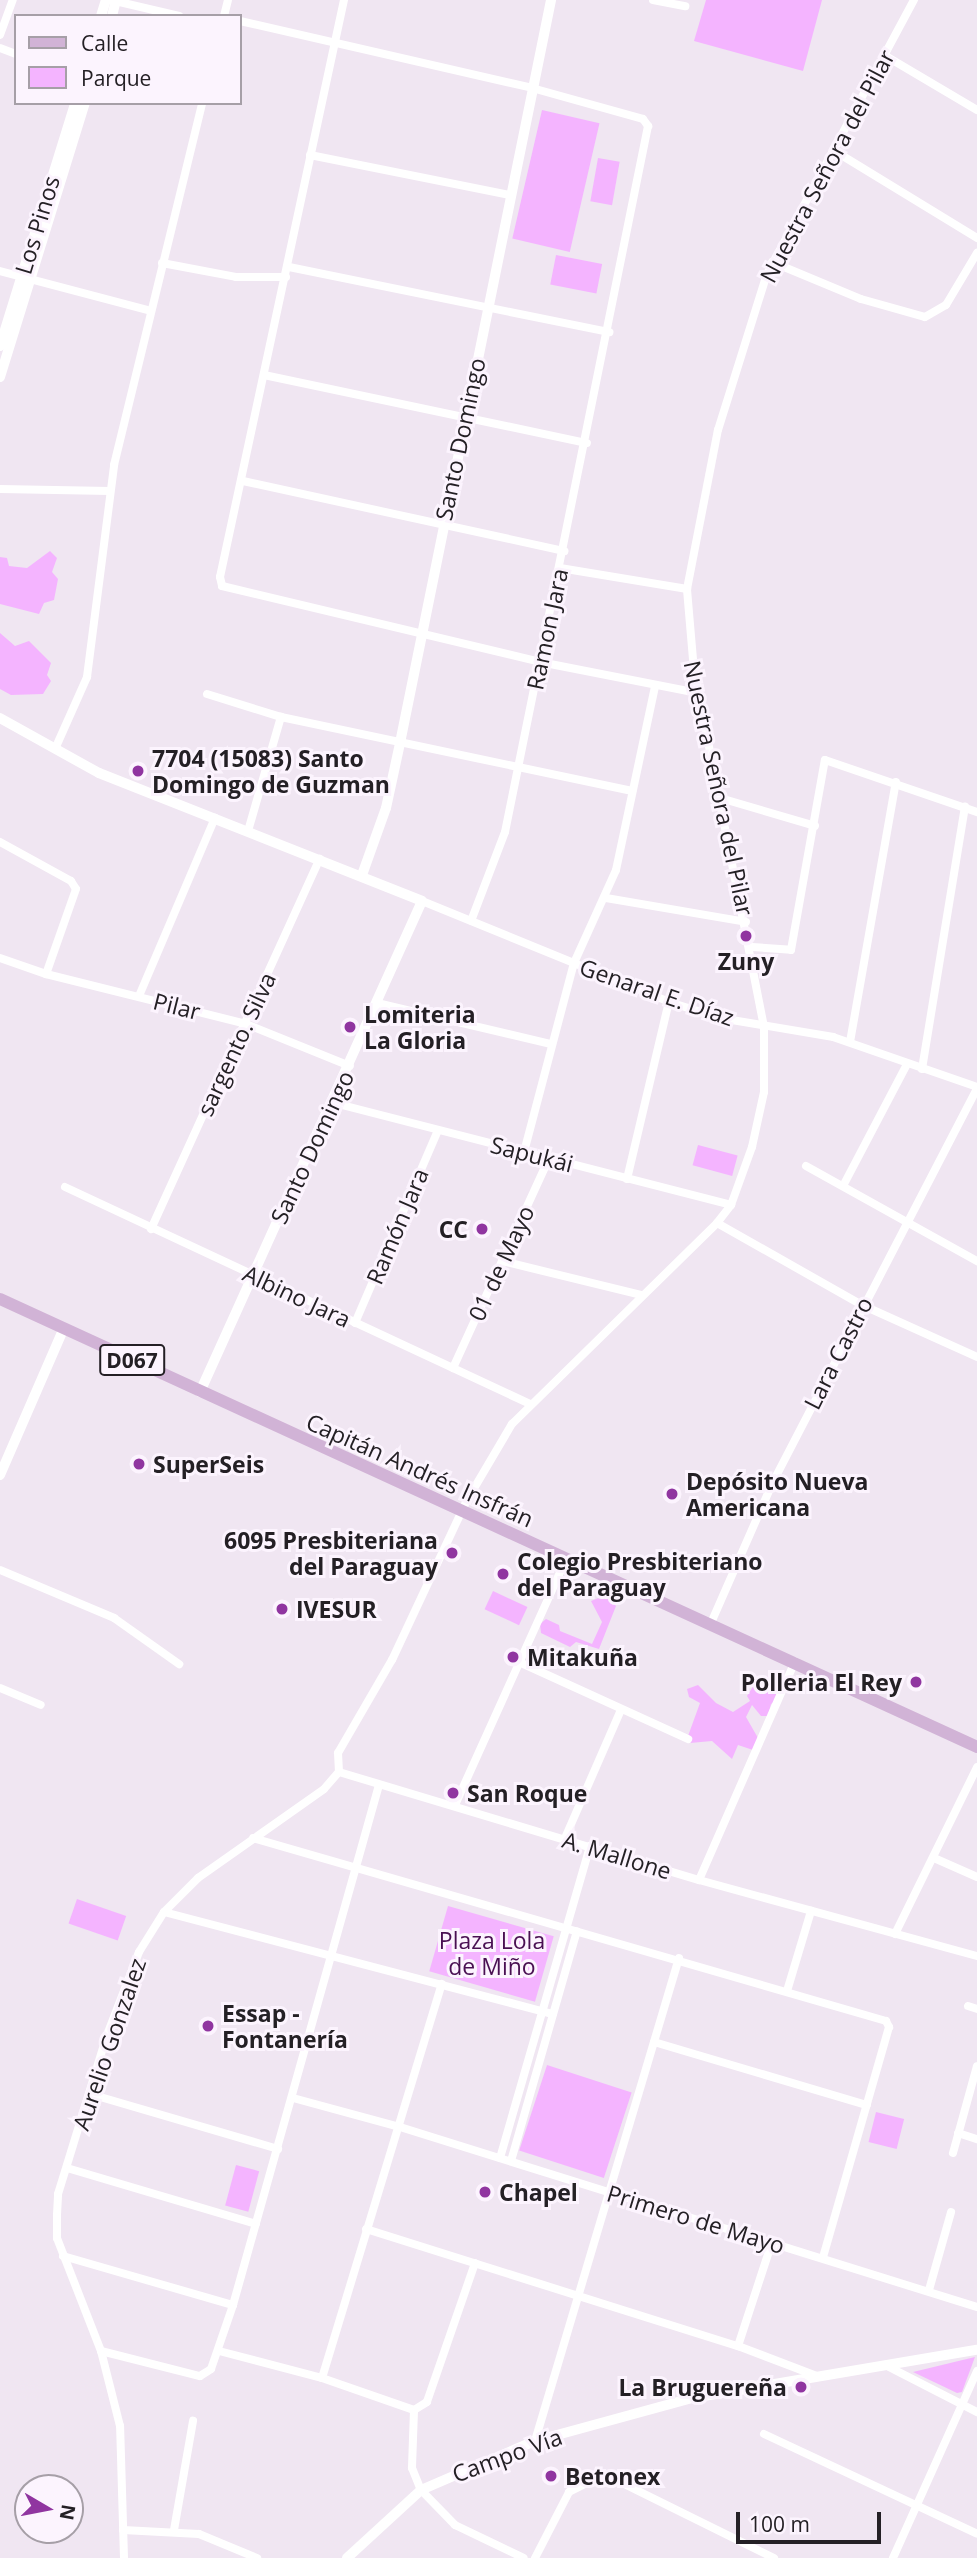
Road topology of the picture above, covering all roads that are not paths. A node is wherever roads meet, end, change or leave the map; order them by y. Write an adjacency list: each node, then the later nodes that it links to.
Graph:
1 (13, 0): 10 (street)
2 (112, 0): 8 (street)
3 (344, 0): 11 (street)
4 (551, 0): 13 (street, Santo Domingo)
5 (653, 0): 7 (street)
6 (914, 0): 12 (street, Nuestra Señora del Pilar)
7 (685, 6)
8 (171, 14)
9 (242, 23): 11 (street)
10 (0, 36)
11 (332, 46): 13 (street); 19 (street)
12 (884, 55): 17 (street); 18 (street, Nuestra Señora del Pilar)
13 (532, 88): 20 (street, Santo Domingo); 31 (street, Ramon Jara)
14 (74, 105): 28 (street, Los Pinos)
15 (84, 105): 28 (street)
16 (202, 105): 24 (street)
17 (977, 110)
18 (833, 150): 21 (street); 23 (street, Nuestra Señora del Pilar)
19 (310, 155): 20 (street); 25 (street)
20 (510, 195): 29 (street, Santo Domingo)
21 (977, 237)
22 (977, 253): 23 (street)
23 (772, 262): 43 (street, Nuestra Señora del Pilar)
24 (162, 263): 27 (street); 30 (street)
25 (289, 267): 27 (street); 29 (street)
26 (0, 271): 28 (street)
27 (286, 277): 33 (street)
28 (25, 280): 30 (street); 32 (street, Los Pinos); 34 (street)
29 (486, 306): 31 (street); 35 (street, Santo Domingo)
30 (151, 311): 39 (street)
31 (609, 332): 36 (street, Ramon Jara)
32 (0, 346)
33 (264, 375): 35 (street); 37 (street)
34 (0, 377)
35 (465, 416): 36 (street); 40 (street, Santo Domingo)
36 (587, 443): 41 (street, Ramon Jara)
37 (243, 481): 40 (street); 44 (street)
38 (0, 489): 39 (street)
39 (110, 491): 52 (street)
40 (442, 524): 41 (street); 44 (street, Santo Domingo)
41 (564, 551): 42 (street, Ramon Jara)
42 (560, 568): 43 (street); 45 (street, Ramon Jara)
43 (687, 589): 47 (street, Nuestra Señora del Pilar)
44 (421, 634): 45 (street); 51 (street, Santo Domingo)
45 (540, 662): 46 (street); 53 (street, Ramon Jara)
46 (655, 686): 47 (street); 55 (street)
47 (698, 693): 56 (street, Nuestra Señora del Pilar)
48 (207, 694): 49 (street)
49 (281, 716): 51 (street); 61 (street)
50 (0, 718): 52 (street)
51 (400, 743): 53 (street); 64 (street, Santo Domingo)
52 (55, 749): 59 (street)
53 (519, 766): 55 (street); 67 (street, Ramon Jara)
54 (896, 782): 57 (street); 60 (street); 78 (street)
55 (632, 791): 65 (street)
56 (720, 798): 60 (street); 68 (street, Nuestra Señora del Pilar)
57 (965, 807): 58 (street); 82 (street)
58 (977, 812)
59 (215, 818): 61 (street); 73 (street)
60 (815, 826): 69 (street)
61 (248, 831): 63 (street)
62 (0, 842): 72 (street)
63 (320, 859): 64 (street); 76 (street, sargento. Silva)
64 (362, 875): 66 (street)
65 (607, 898): 68 (street); 71 (street)
66 (422, 901): 67 (street, Genaral E. Díaz); 75 (street, Santo Domingo)
67 (471, 921): 71 (street, Genaral E. Díaz)
68 (746, 922): 69 (street, Nuestra Señora del Pilar)
69 (752, 947): 77 (street, Nuestra Señora del Pilar)
70 (0, 958): 72 (street, Pilar)
71 (574, 963): 74 (street, Genaral E. Díaz); 79 (street)
72 (46, 974): 73 (street, Pilar)
73 (139, 996): 76 (street, Pilar)
74 (669, 1002): 77 (street, Genaral E. Díaz); 89 (street)
75 (377, 1003): 79 (street); 81 (street, Santo Domingo)
76 (246, 1024): 81 (street, Pilar); 95 (street, sargento. Silva)
77 (764, 1027): 78 (street, Genaral E. Díaz); 92 (street, Nuestra Señora del Pilar)
78 (850, 1042): 80 (street, Genaral E. Díaz)
79 (550, 1044): 86 (street)
80 (907, 1064): 82 (street, Genaral E. Díaz); 90 (street)
81 (350, 1066): 84 (street, Santo Domingo)
82 (922, 1069): 83 (street, Genaral E. Díaz)
83 (977, 1088): 94 (street, Lara Castro)
84 (334, 1103): 85 (street, Sapukái); 98 (street, Santo Domingo)
85 (438, 1130): 86 (street, Sapukái); 102 (street, Ramón Jara)
86 (524, 1152): 87 (street, Sapukái)
87 (549, 1158): 89 (street, Sapukái); 96 (street, 01 de Mayo)
88 (806, 1166): 90 (street)
89 (627, 1179): 92 (street, Sapukái)
90 (843, 1186): 94 (street)
91 (65, 1187): 95 (street, Albino Jara)
92 (731, 1205): 93 (street, Nuestra Señora del Pilar)
93 (717, 1223): 99 (street, Nuestra Señora del Pilar); 101 (street)
94 (907, 1223): 97 (street); 101 (street, Lara Castro)
95 (151, 1228): 98 (street, Albino Jara)
96 (502, 1261): 99 (street); 105 (street, 01 de Mayo)
97 (977, 1261)
98 (252, 1275): 102 (street, Albino Jara); 106 (street, Santo Domingo)
99 (642, 1296): 107 (street, Nuestra Señora del Pilar)
100 (0, 1299): 103 (main road, Capitán Andrés Insfrán / D067)
101 (862, 1305): 104 (street); 112 (street, Lara Castro)
102 (355, 1323): 105 (street, Albino Jara)
103 (64, 1328): 106 (main road, Capitán Andrés Insfrán / D067); 108 (street)
104 (977, 1357)
105 (453, 1368): 107 (street, Albino Jara)
106 (200, 1392): 109 (main road, Capitán Andrés Insfrán / D067)
107 (530, 1404): 109 (street, Nuestra Señora del Pilar)
108 (0, 1475)
109 (464, 1513): 110 (main road, Capitán Andrés Insfrán / D067); 122 (street)
110 (566, 1559): 112 (main road, Capitán Andrés Insfrán / D067); 114 (street)
111 (0, 1570): 115 (street)
112 (711, 1623): 113 (main road, Capitán Andrés Insfrán / D067)
113 (795, 1661): 120 (main road, Capitán Andrés Insfrán / D067); 131 (street)
114 (519, 1662): 118 (street); 124 (street)
115 (179, 1664)
116 (0, 1688): 117 (street)
117 (41, 1705)
118 (621, 1710): 119 (street); 126 (street)
119 (688, 1739)
120 (977, 1747)
121 (977, 1767): 128 (street)
122 (339, 1772): 123 (street, A. Mallone); 125 (street, Aurelio Gonzalez)
123 (379, 1785): 124 (street, A. Mallone); 129 (street)
124 (455, 1805): 126 (street, A. Mallone)
125 (253, 1838): 129 (street); 133 (street, Aurelio Gonzalez)
126 (565, 1838): 127 (street, A. Mallone)
127 (590, 1846): 131 (street, A. Mallone); 134 (street)
128 (934, 1858): 130 (street); 136 (street)
129 (356, 1869): 134 (street); 137 (street)
130 (977, 1877)
131 (699, 1881): 132 (street, A. Mallone)
132 (811, 1911): 136 (street, A. Mallone); 141 (street)
133 (164, 1912): 137 (street); 146 (street, Aurelio Gonzalez)
134 (567, 1928): 135 (street); 142 (street)
135 (577, 1931): 139 (street); 143 (street)
136 (895, 1934): 138 (street, A. Mallone)
137 (332, 1955): 140 (street); 147 (street)
138 (977, 1956)
139 (679, 1958): 141 (street); 144 (street)
140 (442, 1984): 142 (street); 149 (street)
141 (787, 1991): 148 (street)
142 (542, 2011): 143 (street); 154 (street)
143 (553, 2014): 155 (street)
144 (654, 2042): 148 (street); 157 (street)
145 (977, 2066): 150 (street)
146 (90, 2094): 152 (street); 156 (street, Aurelio Gonzalez)
147 (293, 2098): 149 (street, Primero de Mayo); 152 (street)
148 (867, 2105): 163 (street)
149 (400, 2127): 154 (street, Primero de Mayo); 160 (street)
150 (958, 2133): 151 (street); 153 (street)
151 (977, 2139)
152 (278, 2149): 159 (street)
153 (953, 2153)
154 (500, 2158): 155 (street, Primero de Mayo)
155 (510, 2161): 157 (street, Primero de Mayo)
156 (67, 2168): 159 (street); 162 (street, Aurelio Gonzalez)
157 (609, 2193): 161 (street, Primero de Mayo); 166 (street)
158 (951, 2212): 165 (street)
159 (256, 2224): 167 (street)
160 (366, 2229): 164 (street); 176 (street)
161 (772, 2242): 163 (street, Primero de Mayo); 169 (street)
162 (64, 2256): 167 (street); 171 (street, Aurelio Gonzalez)
163 (823, 2257): 165 (street, Primero de Mayo)
164 (475, 2263): 166 (street); 178 (street)
165 (929, 2290): 168 (street, Primero de Mayo)
166 (578, 2297): 169 (street); 182 (street)
167 (233, 2305): 172 (street)
168 (977, 2307)
169 (738, 2346): 175 (street)
170 (977, 2350): 173 (street, Campo Vía)
171 (101, 2351): 172 (street); 185 (street, Aurelio Gonzalez)
172 (219, 2351): 176 (street)
173 (889, 2367): 175 (street, Campo Vía); 177 (street)
174 (977, 2371): 177 (street)
175 (820, 2377): 182 (street, Campo Vía)
176 (322, 2378): 178 (street)
177 (963, 2406): 179 (street); 184 (street)
178 (414, 2410): 183 (street)
179 (977, 2412)
180 (193, 2421): 186 (street)
181 (764, 2434): 184 (street)
182 (536, 2441): 183 (street, Campo Vía)
183 (421, 2490): 190 (street, Campo Vía); 191 (street)
184 (916, 2506): 187 (street); 194 (street)
185 (123, 2530): 186 (street); 188 (street, Aurelio Gonzalez)
186 (174, 2530): 189 (street)
187 (977, 2534)
188 (124, 2558)
189 (257, 2558)
190 (347, 2558)
191 (524, 2558)
192 (535, 2558): 193 (street)
193 (774, 2558)
194 (893, 2558)

